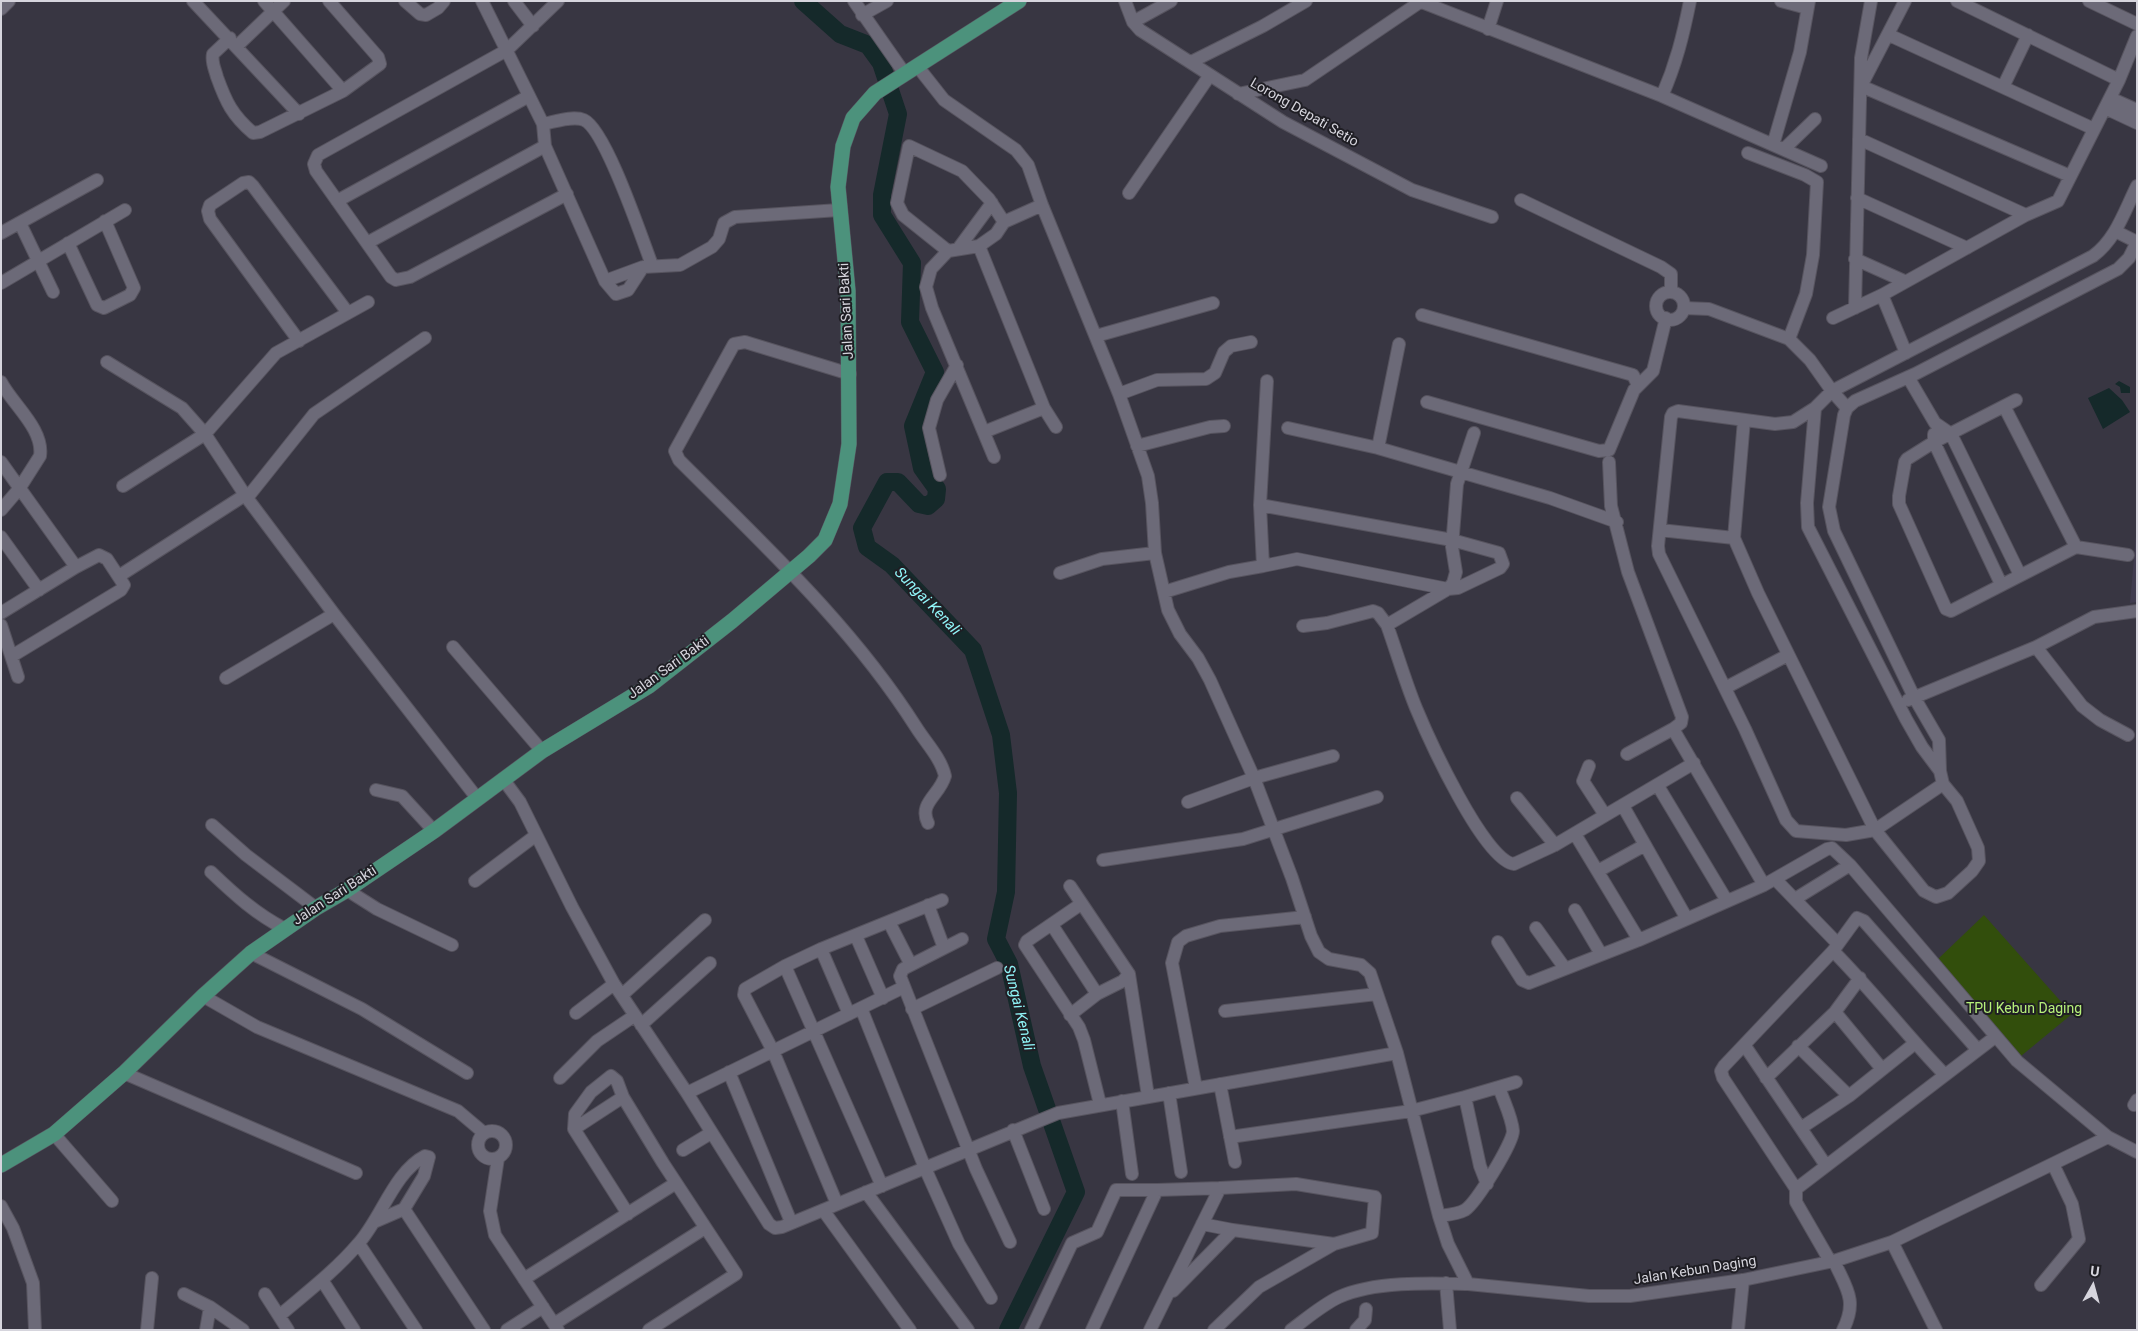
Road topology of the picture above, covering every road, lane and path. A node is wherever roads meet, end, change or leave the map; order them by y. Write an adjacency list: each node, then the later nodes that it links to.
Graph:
1 (9, 1): 26 (street)
2 (193, 1): 36 (street)
3 (264, 1): 27 (street)
4 (284, 1): 27 (street)
5 (329, 1): 44 (street)
6 (405, 1): 7 (street)
7 (444, 1)
8 (482, 1): 37 (street)
9 (514, 1): 31 (street)
10 (558, 1): 31 (street)
11 (854, 1): 28 (street)
12 (887, 1): 28 (street)
13 (1019, 1): 39 (main road, Jalan Sari Bakti)
14 (1125, 1): 29 (street, Lorong Depati Setio)
15 (1171, 1): 29 (street)
16 (1306, 1): 38 (street)
17 (1496, 1): 32 (street)
18 (1690, 1): 47 (street)
19 (1781, 1): 25 (street)
20 (1871, 1): 42 (street)
21 (1905, 1): 33 (street)
22 (1957, 1): 34 (street)
23 (2089, 1): 30 (street)
24 (1419, 2): 32 (street); 45 (street)
25 (1808, 5): 57 (street)
26 (1, 9)
27 (274, 11): 36 (street); 44 (street)
28 (862, 15): 39 (street)
29 (1133, 22): 38 (street, Lorong Depati Setio)
30 (2137, 24)
31 (533, 26): 37 (street)
32 (1488, 29): 47 (street)
33 (1889, 35): 42 (street); 43 (street)
34 (2028, 35): 41 (street); 43 (street)
35 (2137, 36): 41 (street)
36 (233, 42): 50 (street); 50 (street)
37 (507, 50): 46 (street); 66 (street)
38 (1191, 62): 40 (street, Lorong Depati Setio)
39 (907, 74): 69 (street); 71 (main road, Jalan Sari Bakti)
40 (1210, 75): 45 (street, Lorong Depati Setio); 63 (street)
41 (2119, 80): 48 (street)
42 (1862, 86): 55 (street); 60 (street)
43 (2003, 87): 54 (street)
44 (343, 91): 50 (street)
45 (1238, 94): 73 (street, Lorong Depati Setio)
46 (529, 96): 53 (street); 66 (street)
47 (1662, 96): 57 (street)
48 (2107, 103): 49 (street); 52 (street); 54 (street)
49 (2137, 110)
50 (299, 114)
51 (1815, 119): 57 (street)
52 (2137, 123)
53 (542, 124): 56 (street); 87 (street)
54 (2094, 129): 60 (street)
55 (1859, 139): 65 (street); 72 (street)
56 (545, 146): 64 (street); 81 (street)
57 (1779, 147): 59 (street)
58 (1748, 152): 104 (street)
59 (1821, 166)
60 (2070, 176): 72 (street)
61 (97, 180): 75 (street)
62 (2137, 186): 77 (street)
63 (1129, 193)
64 (566, 194): 81 (street); 88 (street)
65 (1857, 198): 83 (street); 85 (street)
66 (337, 200): 81 (street)
67 (1521, 200): 92 (street)
68 (992, 203): 76 (street); 84 (street); 84 (street)
69 (1042, 205): 76 (street); 102 (street)
70 (125, 210): 74 (street)
71 (839, 210): 87 (street); 111 (main road, Jalan Sari Bakti)
72 (2026, 215): 83 (street)
73 (1492, 217)
74 (105, 221): 80 (street); 80 (street)
75 (20, 222): 78 (street); 86 (street)
76 (1004, 222): 82 (street)
77 (2115, 231): 79 (street); 108 (street)
78 (1, 233)
79 (2137, 242): 112 (street)
80 (68, 244): 86 (street)
81 (367, 244)
82 (979, 246): 84 (street); 121 (street)
83 (1967, 248): 89 (street)
84 (953, 250): 110 (street)
85 (1855, 259): 89 (street); 97 (street)
86 (37, 262): 90 (street); 91 (street)
87 (647, 266): 88 (street); 88 (street)
88 (605, 281)
89 (1904, 281): 93 (street)
90 (1, 283)
91 (53, 292)
92 (1671, 292): 96 (street); 100 (street)
93 (1882, 295): 97 (street); 108 (street)
94 (368, 302): 98 (street)
95 (1213, 303): 102 (street)
96 (1684, 308): 100 (street); 104 (street)
97 (1855, 308): 101 (street)
98 (348, 313): 105 (street); 105 (street)
99 (1422, 315): 114 (street)
100 (1666, 318): 114 (street)
101 (1833, 318)
102 (1096, 336): 117 (street)
103 (425, 338): 143 (street)
104 (1788, 339): 116 (street)
105 (299, 341): 131 (street)
106 (1251, 342): 117 (street)
107 (1399, 344): 135 (street)
108 (1906, 353): 116 (street)
109 (107, 362): 131 (street)
110 (957, 365): 129 (street); 140 (street)
111 (850, 374): 156 (main road, Jalan Sari Bakti); 156 (street)
112 (1908, 377): 123 (street); 125 (street)
113 (1267, 381): 144 (street)
114 (1638, 386): 119 (street)
115 (5, 387): 142 (street)
116 (1832, 391): 122 (street); 123 (street)
117 (1119, 394): 134 (street)
118 (2016, 400): 120 (street)
119 (1427, 402)
120 (2004, 406): 132 (street); 151 (street)
121 (1044, 408): 127 (street); 129 (street)
122 (1815, 408): 124 (street); 178 (street)
123 (1847, 408): 177 (street)
124 (1744, 420): 147 (street); 149 (street)
125 (1935, 423): 132 (street); 133 (street)
126 (1224, 426): 134 (street)
127 (1056, 427)
128 (1288, 428): 135 (street)
129 (984, 432): 136 (street)
130 (1474, 432): 139 (street)
131 (205, 434): 141 (street); 143 (street)
132 (1951, 434): 133 (street); 158 (street)
133 (1934, 442): 160 (street); 160 (street)
134 (1137, 446): 152 (street)
135 (1378, 448): 139 (street)
136 (994, 457)
137 (1, 462): 142 (street)
138 (1609, 462): 146 (street)
139 (1461, 473): 146 (street); 150 (street)
140 (940, 475)
141 (123, 486)
142 (19, 489): 145 (street); 155 (street)
143 (246, 497): 159 (street); 166 (street)
144 (1260, 505): 150 (street); 154 (street)
145 (1, 510)
146 (1617, 522): 179 (street)
147 (1660, 530): 149 (street); 176 (street)
148 (1, 537): 162 (street)
149 (1734, 538): 172 (street)
150 (1452, 540): 161 (street); 161 (street)
151 (2076, 547): 153 (street); 158 (street)
152 (1155, 553): 157 (street); 163 (street)
153 (2128, 555)
154 (1263, 566): 161 (street); 163 (street)
155 (76, 567): 159 (street); 162 (street)
156 (790, 571): 183 (main road, Jalan Sari Bakti); 200 (street)
157 (1060, 573)
158 (2020, 575): 160 (street)
159 (119, 576): 173 (street)
160 (2001, 584)
161 (1448, 589): 168 (street)
162 (39, 590): 165 (street)
163 (1164, 592): 189 (street)
164 (2137, 611): 171 (street)
165 (1, 613)
166 (334, 614): 175 (street); 195 (street)
167 (1, 625): 173 (street)
168 (1387, 625): 169 (street); 207 (street)
169 (1303, 626)
170 (452, 647): 183 (street)
171 (2036, 647): 177 (street); 180 (street)
172 (1788, 655): 176 (street); 203 (street)
173 (12, 656): 174 (street)
174 (18, 677)
175 (226, 678)
176 (1725, 688): 203 (street)
177 (1914, 697): 178 (street); 181 (street)
178 (1900, 705): 182 (street)
179 (1673, 729): 184 (street); 186 (street)
180 (2128, 735)
181 (1944, 741): 182 (street); 188 (street)
182 (1922, 747): 188 (street)
183 (542, 751): 190 (main road, Jalan Sari Bakti)
184 (1627, 754)
185 (1333, 756): 189 (street)
186 (1694, 763): 192 (street); 215 (street)
187 (1588, 766): 199 (street)
188 (1940, 771): 191 (street)
189 (1254, 778): 197 (street); 202 (street)
190 (503, 780): 195 (main road, Jalan Sari Bakti); 206 (street)
191 (1943, 784): 203 (street); 203 (street)
192 (1658, 786): 198 (street); 220 (street)
193 (376, 790): 204 (street)
194 (1377, 797): 202 (street)
195 (477, 798): 204 (main road, Jalan Sari Bakti)
196 (1517, 798): 207 (street)
197 (1188, 802)
198 (1623, 806): 199 (street); 208 (street)
199 (1604, 815): 205 (street)
200 (928, 823)
201 (212, 825): 223 (street)
202 (1273, 829): 209 (street); 225 (street)
203 (1875, 830)
204 (434, 831): 217 (main road, Jalan Sari Bakti)
205 (1575, 834): 207 (street); 211 (street)
206 (535, 836): 214 (street); 249 (street)
207 (1555, 845)
208 (1645, 845): 211 (street); 226 (street)
209 (1103, 860)
210 (1850, 865): 213 (street); 218 (street); 265 (street)
211 (1598, 871): 234 (street)
212 (211, 872): 231 (street)
213 (1776, 880): 215 (street); 218 (street)
214 (475, 881)
215 (1764, 885): 220 (street)
216 (1070, 886): 221 (street)
217 (347, 890): 223 (main road, Jalan Sari Bakti); 236 (street)
218 (1795, 899): 237 (street)
219 (942, 900): 222 (street)
220 (1727, 901): 226 (street)
221 (1081, 904): 229 (street); 247 (street)
222 (928, 905): 228 (street); 238 (street)
223 (316, 908): 231 (main road, Jalan Sari Bakti)
224 (1575, 910): 241 (street)
225 (1305, 917): 252 (street); 282 (street)
226 (1688, 919): 234 (street)
227 (705, 920): 253 (street)
228 (888, 922): 232 (street); 243 (street)
229 (1052, 924): 251 (street); 262 (street)
230 (1536, 928): 246 (street)
231 (285, 929): 240 (main road, Jalan Sari Bakti)
232 (856, 936): 239 (street); 255 (street)
233 (962, 939): 238 (street)
234 (1639, 940): 241 (street)
235 (1498, 942): 246 (street)
236 (452, 945)
237 (1835, 947): 248 (street); 267 (street); 269 (street)
238 (944, 948): 243 (street)
239 (821, 949): 244 (street); 261 (street)
240 (251, 953): 254 (main road, Jalan Sari Bakti); 275 (street)
241 (1601, 954): 246 (street)
242 (710, 963): 263 (street)
243 (911, 965): 250 (street)
244 (785, 966): 264 (street); 270 (street)
245 (997, 968): 257 (street)
246 (1564, 968)
247 (1128, 974): 251 (street); 285 (street)
248 (1860, 978): 259 (street); 266 (street)
249 (614, 984): 253 (street); 260 (street)
250 (904, 987): 255 (street); 257 (street)
251 (1097, 994): 262 (street)
252 (1377, 994): 258 (street); 271 (street)
253 (622, 995): 263 (street)
254 (202, 996): 274 (main road, Jalan Sari Bakti); 295 (street)
255 (883, 998): 256 (street)
256 (861, 1008): 261 (street); 308 (street)
257 (912, 1009): 300 (street)
258 (1225, 1011)
259 (1835, 1012): 268 (street); 272 (street)
260 (576, 1013)
261 (849, 1014): 264 (street)
262 (1070, 1015): 290 (street)
263 (637, 1020): 277 (street); 283 (street)
264 (814, 1031): 270 (street); 314 (street)
265 (1995, 1037): 269 (street); 299 (street)
266 (1914, 1044): 272 (street); 276 (street)
267 (1745, 1046): 278 (street); 316 (street)
268 (1798, 1046): 278 (street); 286 (street)
269 (1977, 1049): 276 (street)
270 (773, 1051): 273 (street); 320 (street)
271 (1397, 1053): 280 (street); 291 (street)
272 (1882, 1069): 286 (street)
273 (729, 1072): 283 (street); 328 (street)
274 (124, 1073): 297 (main road, Jalan Sari Bakti); 310 (street)
275 (467, 1073)
276 (1945, 1076): 305 (street)
277 (560, 1078)
278 (1766, 1078): 292 (street)
279 (1516, 1082): 281 (street)
280 (1220, 1084): 282 (street); 298 (street)
281 (1499, 1087): 288 (street); 313 (street)
282 (1196, 1088): 284 (street)
283 (687, 1093): 296 (street)
284 (1169, 1093): 285 (street); 309 (street)
285 (1148, 1096): 289 (street)
286 (1849, 1096): 292 (street)
287 (623, 1097): 293 (street); 293 (street); 312 (street)
288 (1465, 1097): 291 (street); 313 (street)
289 (1122, 1101): 290 (street); 311 (street)
290 (1100, 1104): 294 (street)
291 (1411, 1111): 298 (street); 326 (street)
292 (1801, 1128): 305 (street)
293 (574, 1130): 325 (street)
294 (1014, 1130): 300 (street); 323 (street)
295 (484, 1133): 303 (street); 303 (street)
296 (711, 1133): 301 (street); 328 (street)
297 (54, 1134): 307 (main road, Jalan Sari Bakti); 319 (street)
298 (1230, 1137): 304 (street)
299 (2108, 1137): 302 (street); 306 (street, Jalan Kebun Daging)
300 (968, 1149): 308 (street); 333 (street)
301 (683, 1150)
302 (2137, 1152)
303 (498, 1158): 340 (street)
304 (1235, 1162)
305 (1825, 1164): 316 (street)
306 (2053, 1164): 334 (street, Jalan Kebun Daging); 345 (street)
307 (1, 1165)
308 (924, 1168): 314 (street); 348 (street)
309 (1181, 1172)
310 (356, 1173)
311 (1132, 1174)
312 (676, 1183): 325 (street); 330 (street)
313 (1487, 1184): 326 (street)
314 (882, 1186): 318 (street)
315 (1220, 1188): 317 (street); 329 (street); 336 (street)
316 (1796, 1188): 337 (street)
317 (1156, 1190): 367 (street); 368 (street)
318 (866, 1192): 320 (street); 366 (street)
319 (112, 1201)
320 (837, 1204): 324 (street)
321 (1, 1206): 355 (street)
322 (404, 1209): 327 (street); 327 (street); 362 (street)
323 (1044, 1209)
324 (823, 1210): 328 (street); 365 (street)
325 (628, 1214): 340 (street)
326 (1439, 1216): 344 (street)
327 (374, 1222): 335 (street)
328 (791, 1222)
329 (1202, 1224): 331 (street); 349 (street)
330 (706, 1228): 354 (street); 364 (street)
331 (1233, 1230): 332 (street); 349 (street)
332 (1301, 1239): 336 (street); 338 (street)
333 (1010, 1242)
334 (1892, 1242): 337 (street, Jalan Kebun Daging); 376 (street)
335 (359, 1244): 341 (street); 361 (street)
336 (1334, 1244): 338 (street)
337 (1832, 1261): 342 (street, Jalan Kebun Daging); 375 (street)
338 (1299, 1264): 370 (street)
339 (152, 1278): 356 (street)
340 (524, 1279): 351 (street)
341 (322, 1280): 353 (street); 360 (street)
342 (1743, 1280): 344 (street, Jalan Kebun Daging); 374 (street)
343 (1446, 1283): 344 (street, Jalan Kebun Daging); 371 (street, Jalan Kebun Daging); 373 (street)
344 (1468, 1284)
345 (2041, 1284)
346 (184, 1294): 350 (street)
347 (265, 1294): 353 (street)
348 (991, 1298)
349 (1166, 1298): 369 (street)
350 (210, 1307): 357 (street); 358 (street)
351 (543, 1307): 354 (street); 363 (street)
352 (1366, 1309): 372 (street)
353 (279, 1316): 359 (street)
354 (556, 1327)
355 (35, 1330)
356 (147, 1330)
357 (206, 1330)
358 (243, 1330)
359 (288, 1330)
360 (354, 1330)
361 (416, 1330)
362 (484, 1330)
363 (507, 1330)
364 (649, 1330)
365 (910, 1330)
366 (968, 1330)
367 (1030, 1330)
368 (1092, 1330)
369 (1150, 1330)
370 (1214, 1330)
371 (1291, 1330)
372 (1356, 1330)
373 (1450, 1330)
374 (1738, 1330)
375 (1843, 1330)
376 (1936, 1330)

